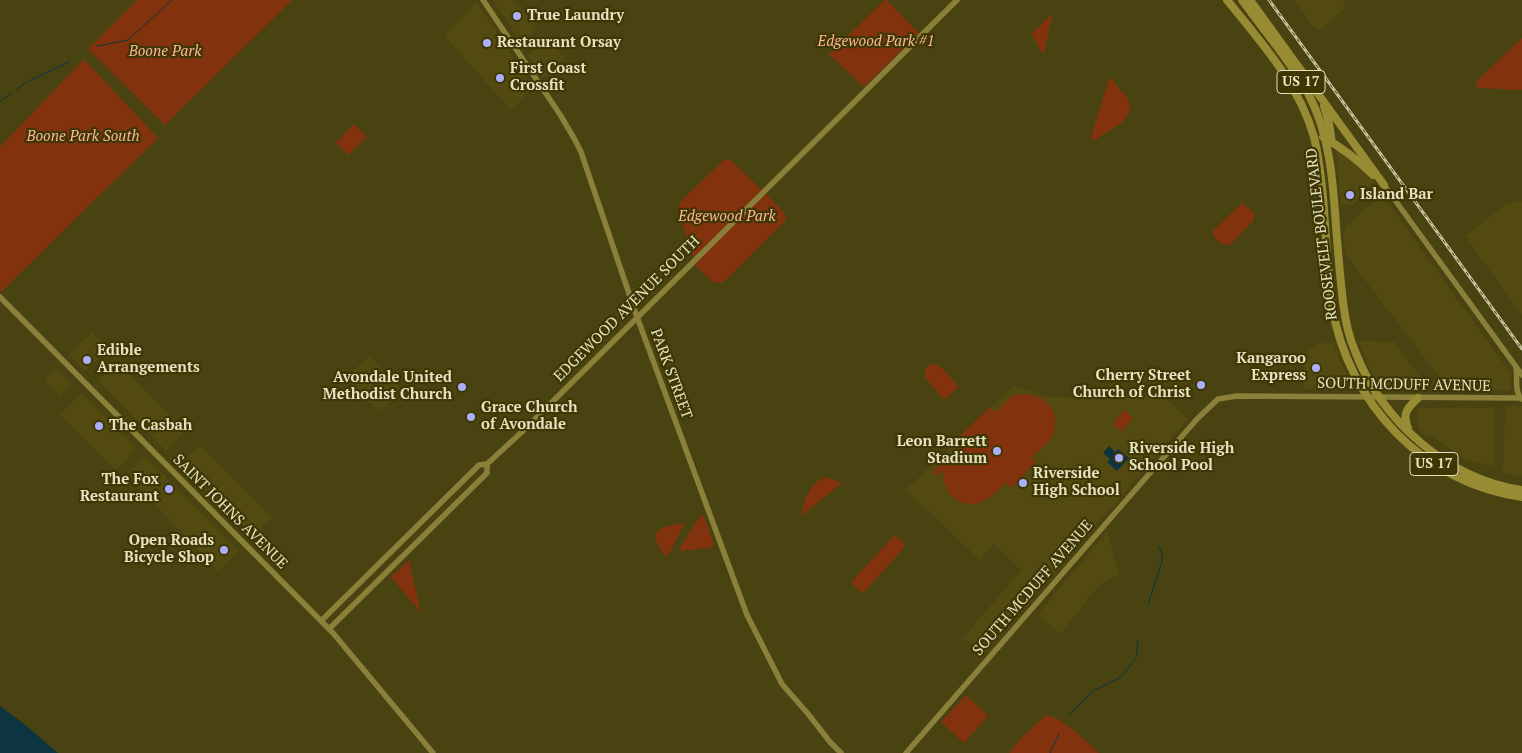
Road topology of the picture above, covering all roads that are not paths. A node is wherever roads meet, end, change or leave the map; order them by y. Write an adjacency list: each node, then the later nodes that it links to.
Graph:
1 (483, 0): 13 (main road, PARK STREET)
2 (1227, 0): 7 (highway)
3 (1231, 0): 7 (highway, US 17)
4 (1242, 0): 10 (highway, ROOSEVELT BOULEVARD / US 17)
5 (1250, 0): 8 (highway)
6 (956, 2): 13 (main road, EDGEWOOD AVENUE SOUTH)
7 (1252, 31): 9 (highway, ROOSEVELT BOULEVARD / US 17)
8 (1320, 97): 10 (highway); 11 (highway)
9 (1307, 118): 10 (highway); 16 (highway, ROOSEVELT BOULEVARD / US 17)
10 (1328, 139): 11 (highway); 17 (highway, ROOSEVELT BOULEVARD / US 17)
11 (1384, 185): 14 (main road)
12 (0, 297): 24 (main road, SAINT JOHNS AVENUE)
13 (637, 317): 21 (main road, EDGEWOOD AVENUE SOUTH); 27 (main road, PARK STREET)
14 (1515, 366): 15 (main road); 19 (main road)
15 (1522, 375)
16 (1368, 398): 17 (main road, SOUTH MCDUFF AVENUE); 23 (highway, ROOSEVELT BOULEVARD / US 17); 28 (main road, SOUTH MCDUFF AVENUE)
17 (1380, 398): 18 (main road, SOUTH MCDUFF AVENUE); 20 (highway, ROOSEVELT BOULEVARD / US 17)
18 (1418, 398): 19 (main road, SOUTH MCDUFF AVENUE); 20 (highway)
19 (1522, 399)
20 (1409, 432): 22 (highway, ROOSEVELT BOULEVARD / US 17)
21 (487, 464): 24 (main road, EDGEWOOD AVENUE SOUTH); 25 (main road, EDGEWOOD AVENUE SOUTH)
22 (1522, 490)
23 (1522, 497)
24 (321, 621): 25 (main road, SAINT JOHNS AVENUE)
25 (329, 629): 26 (main road, SAINT JOHNS AVENUE)
26 (433, 753)
27 (841, 753)
28 (906, 753)

